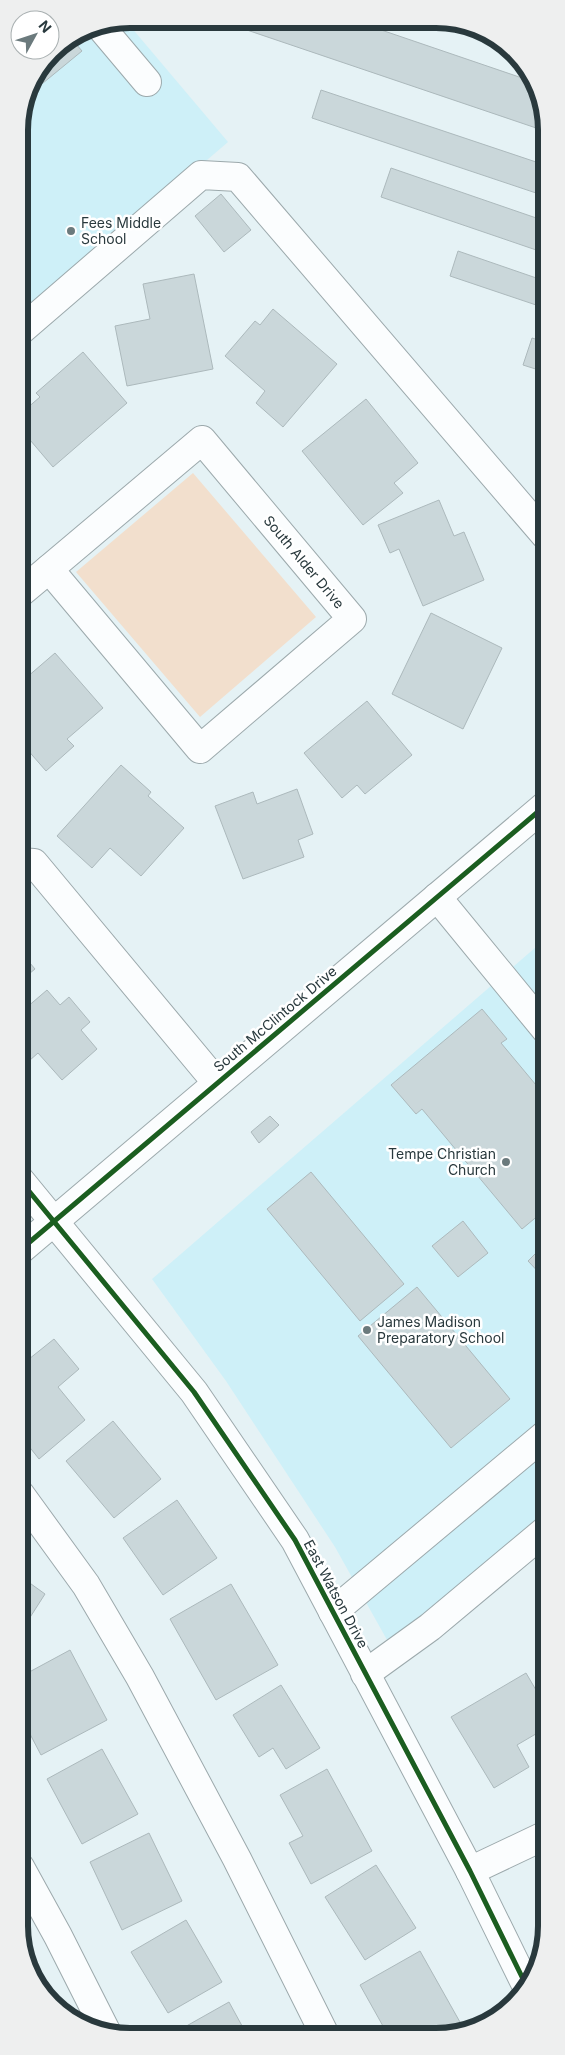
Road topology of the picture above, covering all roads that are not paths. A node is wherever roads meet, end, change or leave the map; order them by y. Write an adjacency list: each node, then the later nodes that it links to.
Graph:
1 (104, 31): 2 (street)
2 (147, 82)
3 (28, 324): 4 (street)
4 (538, 525)
5 (49, 568): 5 (street, South Alder Drive); 6 (street, South Alder Drive)
6 (28, 586)
7 (538, 812): 9 (street, South McClintock Drive)
8 (28, 863): 11 (street)
9 (437, 897): 10 (street); 11 (street, South McClintock Drive)
10 (538, 1020)
11 (217, 1083): 13 (street, South McClintock Drive)
12 (28, 1190): 13 (street, East Watson Drive)
13 (55, 1221): 14 (street, South McClintock Drive); 18 (street, East Watson Drive)
14 (28, 1244)
15 (537, 1441): 18 (street)
16 (28, 1505): 25 (street)
17 (537, 1537): 19 (street)
18 (333, 1612): 19 (street, East Watson Drive)
19 (365, 1674): 21 (street, East Watson Drive)
20 (537, 1839): 21 (street)
21 (470, 1871): 23 (street, East Watson Drive)
22 (28, 1882): 24 (street)
23 (523, 1978)
24 (101, 2023)
25 (322, 2028)

